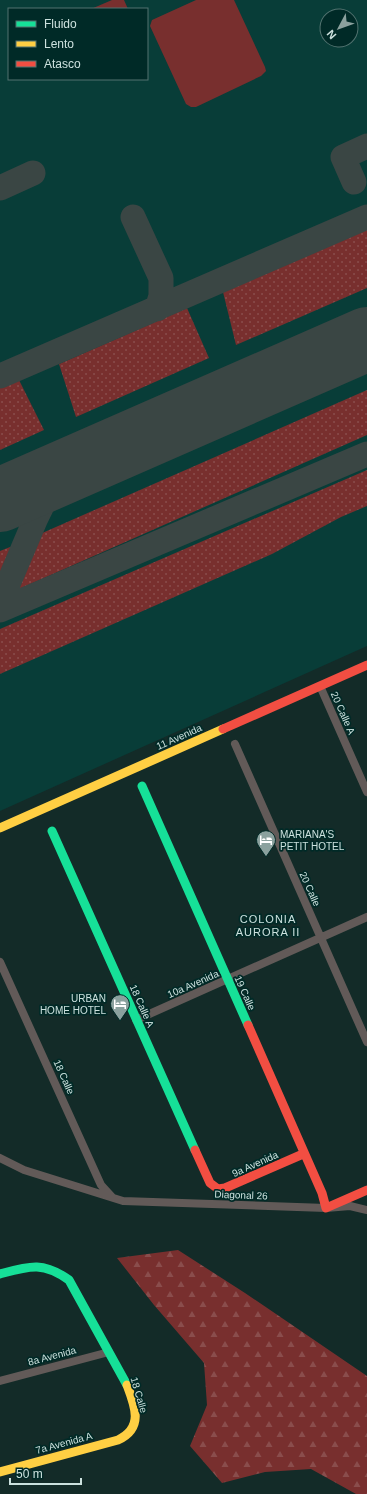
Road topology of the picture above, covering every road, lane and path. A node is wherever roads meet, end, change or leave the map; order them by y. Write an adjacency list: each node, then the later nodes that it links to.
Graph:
1 (367, 665): 2 (street, 11 Avenida)
2 (320, 686): 5 (street, 20 Calle A); 6 (street, 11 Avenida)
3 (235, 744): 9 (street, 20 Calle)
4 (142, 786): 11 (street, 19 Calle)
5 (367, 792)
6 (0, 828)
7 (52, 831): 12 (street, 18 Calle A)
8 (367, 917): 9 (street, 10a Avenida)
9 (321, 938): 11 (street, 10a Avenida); 13 (street, 20 Calle)
10 (0, 962): 18 (street, 18 Calle)
11 (227, 980): 12 (street, 10a Avenida); 14 (street, 19 Calle)
12 (136, 1020): 16 (street, 18 Calle A)
13 (367, 1042)
14 (303, 1154): 16 (street, 9a Avenida); 19 (street, 19 Calle)
15 (0, 1158): 18 (street, Diagonal 26)
16 (214, 1188)
17 (367, 1190): 19 (street)
18 (114, 1198): 19 (street, Diagonal 26)
19 (326, 1208): 20 (street, Diagonal 26)
20 (367, 1210)
21 (0, 1274): 22 (street, 18 Calle)
22 (109, 1352): 23 (street, 8a Avenida); 24 (street, 18 Calle)
23 (0, 1381)
24 (131, 1431): 25 (street, 7a Avenida A)
25 (0, 1472)

